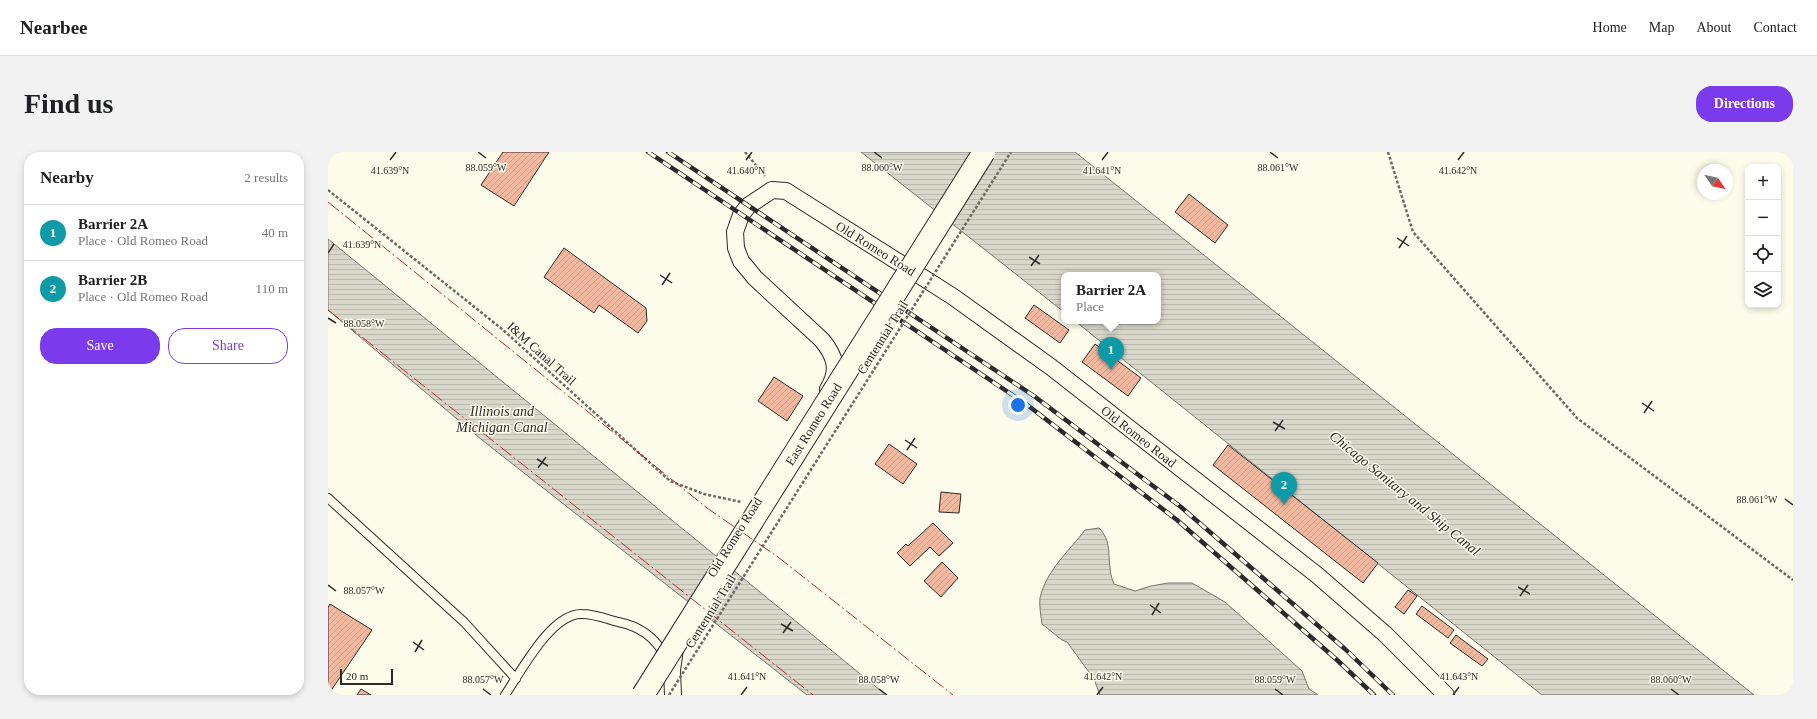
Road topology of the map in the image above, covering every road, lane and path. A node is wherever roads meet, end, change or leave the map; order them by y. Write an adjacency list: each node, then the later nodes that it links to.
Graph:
1 (745, 152): 6 (path)
2 (984, 152): 13 (main road, East Romeo Road, bridge)
3 (1011, 152): 14 (path, Centennial Trail, bridge)
4 (1388, 152): 9 (path)
5 (328, 190): 8 (path, I&M Canal Trail)
6 (772, 190): 8 (street, Old Romeo Road); 16 (street, Old Romeo Road)
7 (328, 498): 11 (lane)
8 (754, 504): 10 (street, Old Romeo Road)
9 (1793, 580)
10 (672, 670): 11 (lane); 15 (street, Old Romeo Road)
11 (516, 679): 12 (lane)
12 (505, 695)
13 (643, 695)
14 (669, 695)
15 (674, 695)
16 (1446, 695)

